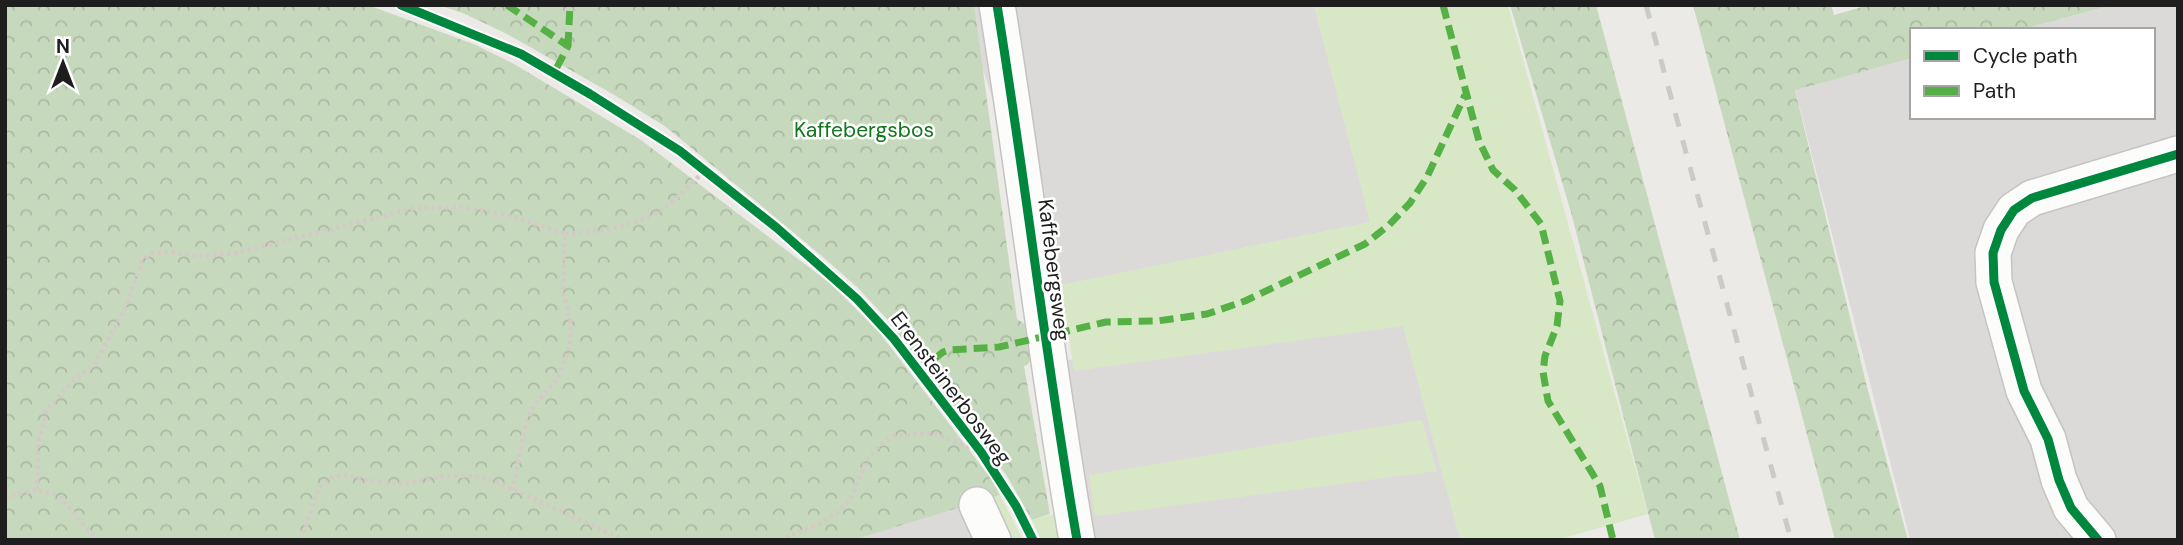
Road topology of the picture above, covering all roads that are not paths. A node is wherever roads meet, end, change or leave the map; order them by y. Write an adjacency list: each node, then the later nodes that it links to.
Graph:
1 (997, 5): 5 (street, Kaffebergsweg)
2 (2178, 154): 6 (street)
3 (977, 505): 4 (street)
4 (993, 540)
5 (1077, 540)
6 (2098, 540)

